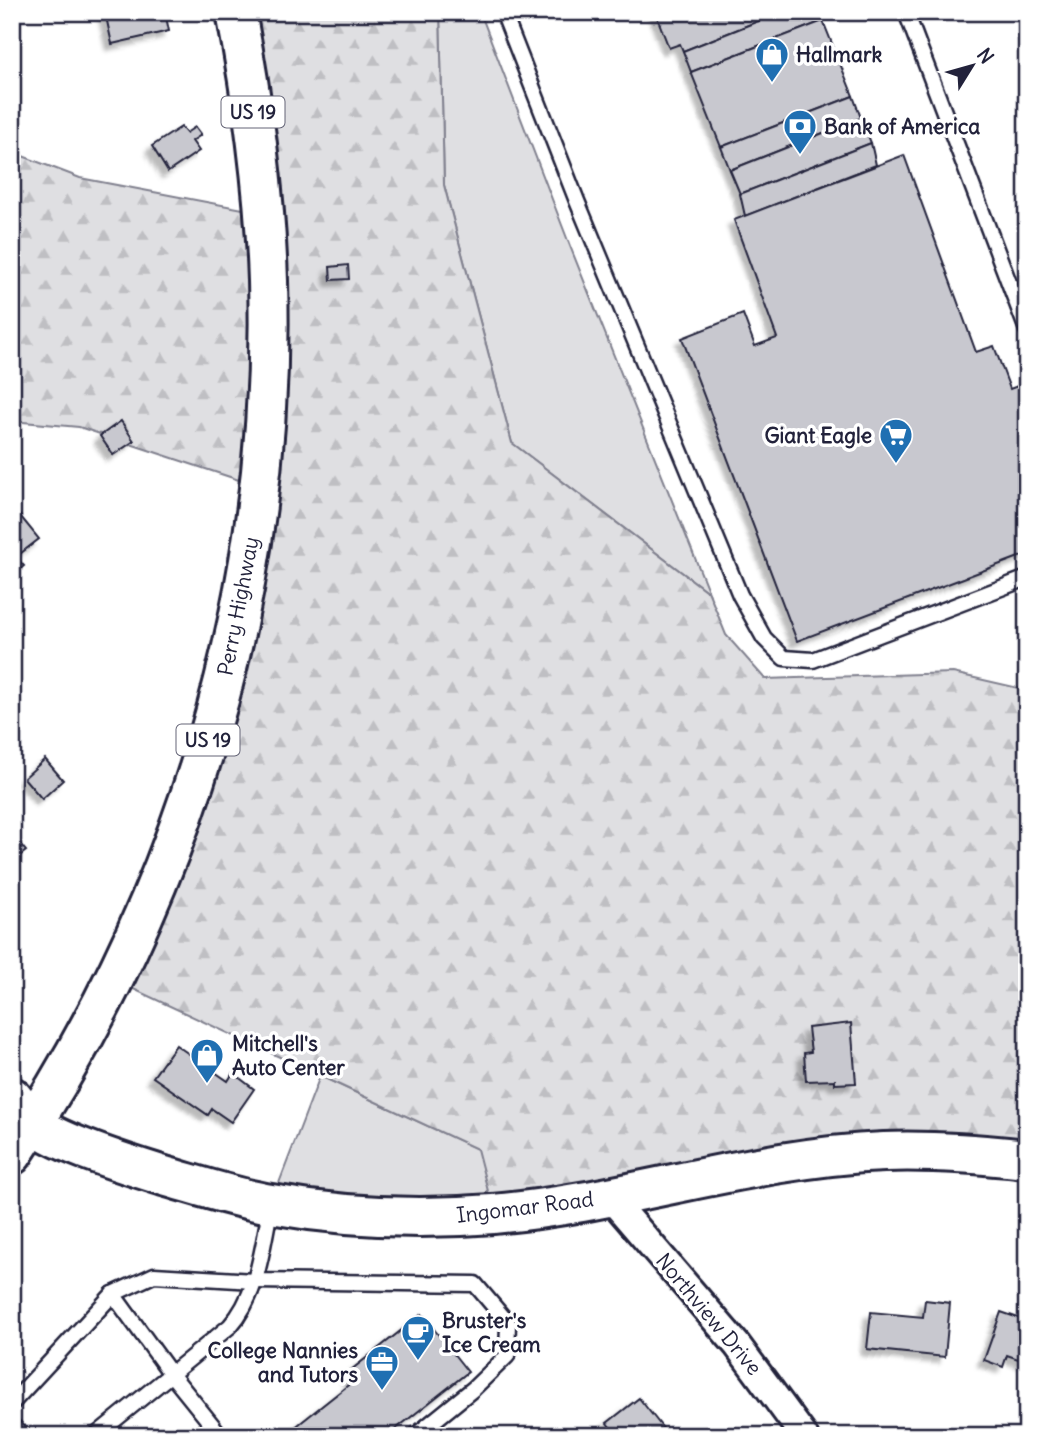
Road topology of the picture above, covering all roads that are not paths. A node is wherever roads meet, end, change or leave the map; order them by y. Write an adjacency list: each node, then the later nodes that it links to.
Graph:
1 (236, 12): 6 (main road, Perry Highway / US 19)
2 (503, 12): 5 (lane)
3 (906, 12): 4 (lane)
4 (1027, 330)
5 (1027, 578)
6 (23, 1110): 7 (main road, Perry Highway / US 19); 10 (main road, Ingomar Road)
7 (12, 1155)
8 (1027, 1159): 9 (main road, Ingomar Road)
9 (609, 1196): 10 (main road, Ingomar Road); 20 (street, Northview Drive)
10 (271, 1204): 11 (lane)
11 (254, 1281): 12 (lane); 13 (lane); 19 (lane)
12 (113, 1294): 13 (lane); 14 (lane)
13 (172, 1374): 17 (lane); 18 (lane)
14 (12, 1404)
15 (12, 1425): 16 (lane)
16 (22, 1436)
17 (95, 1436)
18 (221, 1436)
19 (415, 1436)
20 (804, 1436)

